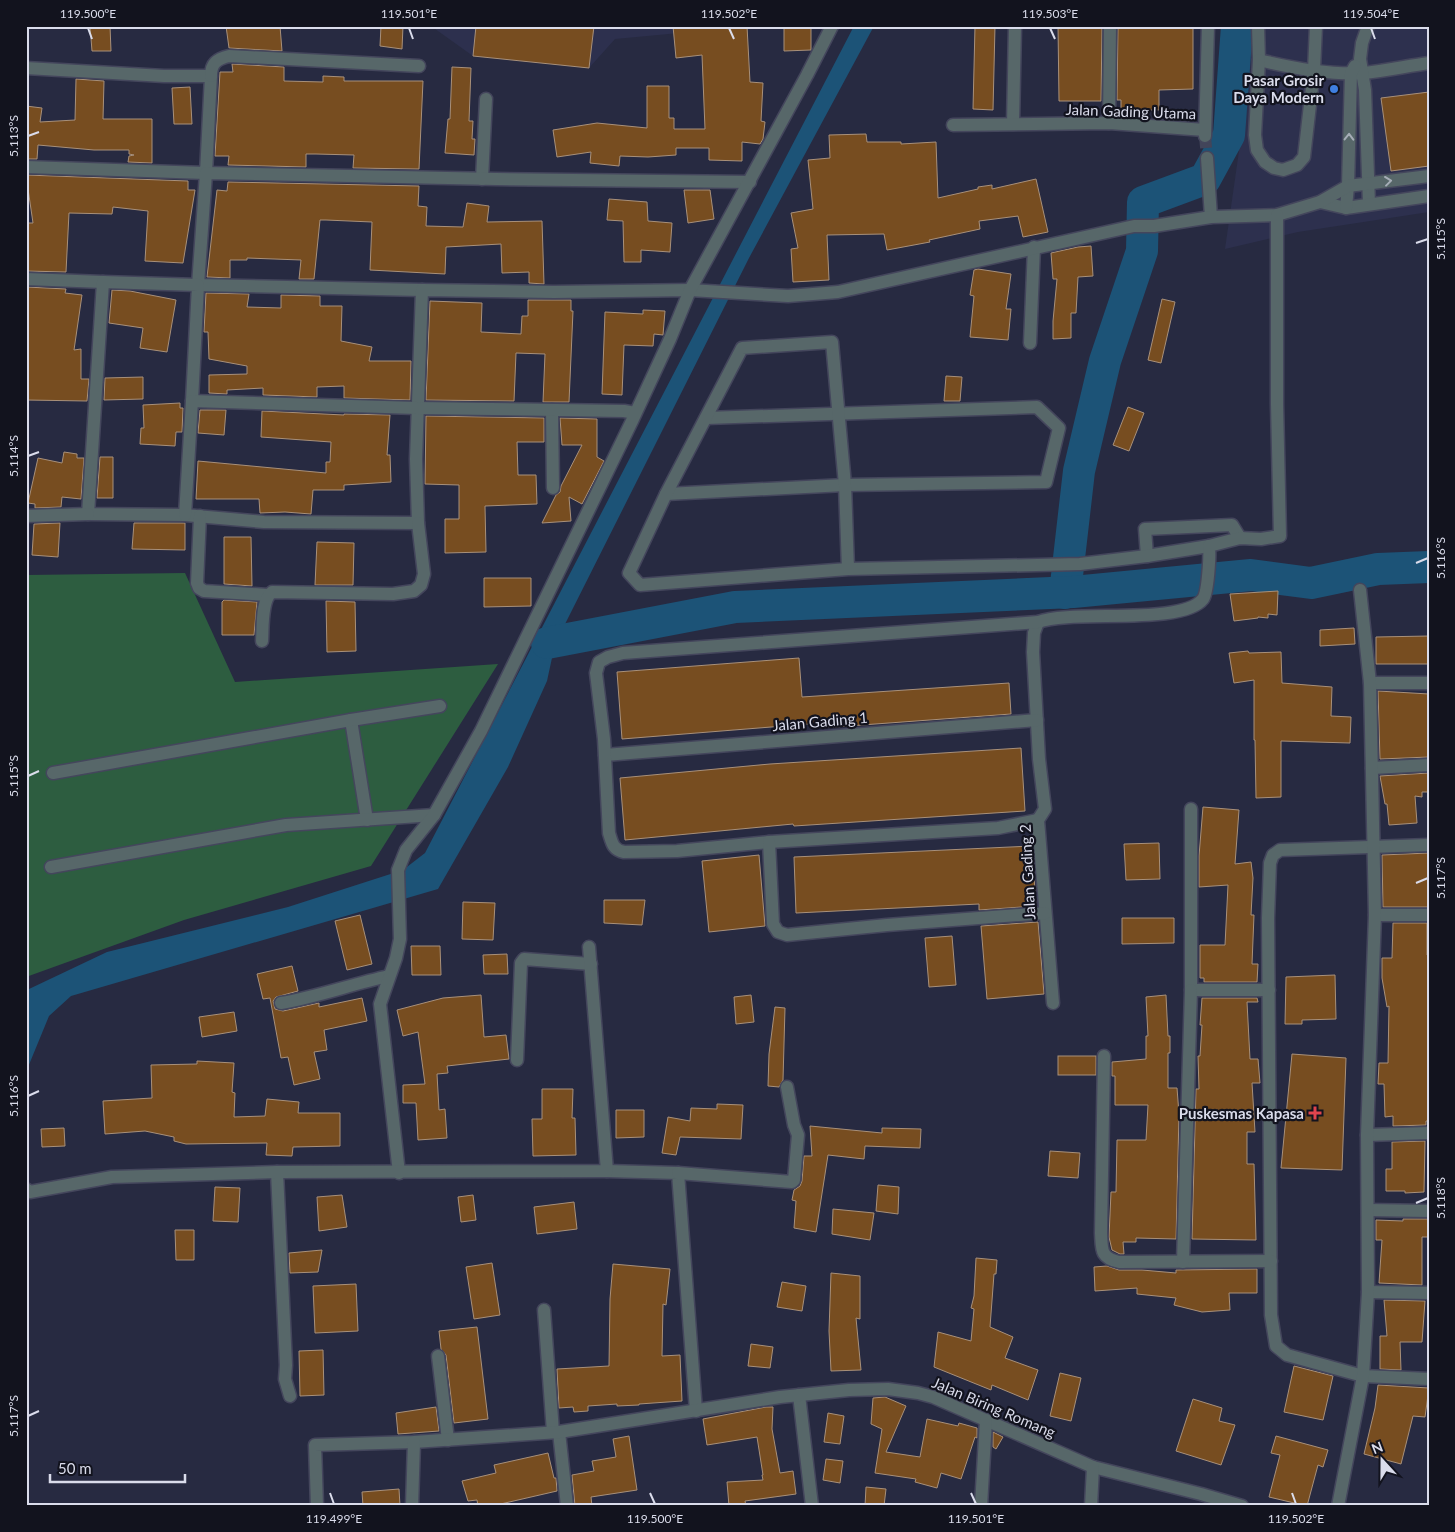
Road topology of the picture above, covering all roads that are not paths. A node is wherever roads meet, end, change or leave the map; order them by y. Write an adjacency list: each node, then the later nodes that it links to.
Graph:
1 (832, 26): 24 (street)
2 (1015, 26): 16 (street)
3 (1110, 26): 17 (street)
4 (1208, 26): 17 (street, Jalan Gading Utama)
5 (1258, 26): 8 (street)
6 (1316, 26): 12 (street)
7 (1368, 26): 13 (street)
8 (1259, 60): 12 (street); 12 (street)
9 (1429, 63): 13 (street)
10 (419, 66): 14 (street)
11 (26, 68): 14 (street)
12 (1314, 70): 13 (street)
13 (1357, 73): 25 (street); 26 (street, one-way to 13)
14 (211, 76): 21 (street)
15 (486, 99): 23 (street)
16 (1013, 124): 17 (street, Jalan Gading Utama); 18 (street, Jalan Gading Utama)
17 (1109, 124)
18 (953, 125)
19 (1207, 158): 32 (street)
20 (26, 167): 21 (street)
21 (206, 173): 23 (street); 36 (street)
22 (1429, 176): 25 (street, one-way to 22)
23 (482, 179): 24 (street)
24 (750, 182): 38 (street)
25 (1369, 183): 26 (street); 29 (street)
26 (1348, 186): 28 (street); 30 (street)
27 (1429, 196): 29 (street)
28 (1320, 202): 30 (street); 31 (street)
29 (1369, 204): 30 (street)
30 (1346, 208)
31 (1277, 215): 32 (street); 54 (street)
32 (1211, 217): 33 (street)
33 (1034, 247): 38 (street); 39 (street)
34 (26, 279): 35 (street)
35 (104, 282): 36 (street); 49 (street)
36 (198, 284): 37 (street); 40 (street)
37 (422, 290): 38 (street); 41 (street)
38 (690, 290): 43 (street)
39 (1030, 343)
40 (192, 401): 41 (street); 50 (street)
41 (417, 408): 42 (street); 53 (street)
42 (552, 410): 43 (street); 47 (street)
43 (635, 413): 72 (street)
44 (839, 413): 45 (street); 45 (street); 46 (street); 46 (street)
45 (706, 418): 48 (street)
46 (845, 485): 48 (street); 57 (street)
47 (554, 488)
48 (666, 494): 57 (street)
49 (88, 514): 50 (street); 51 (street)
50 (185, 515): 52 (street)
51 (26, 516)
52 (200, 516): 53 (street); 59 (street)
53 (418, 523): 59 (street)
54 (1240, 538): 55 (street); 56 (street)
55 (1210, 546): 56 (street); 60 (street)
56 (1147, 556): 57 (street)
57 (848, 569)
58 (1360, 590): 62 (street)
59 (268, 595): 61 (street)
60 (1038, 622): 66 (street, Jalan Gading 2); 67 (street)
61 (262, 642)
62 (1370, 683): 63 (street); 69 (street)
63 (1429, 683)
64 (440, 706): 65 (street)
65 (351, 720): 70 (street); 73 (street)
66 (1037, 720): 67 (street, Jalan Gading 1); 74 (street, Jalan Gading 2)
67 (605, 755): 75 (street)
68 (1429, 765): 69 (street)
69 (1372, 768): 77 (street)
70 (53, 774)
71 (1191, 809): 85 (street)
72 (434, 816): 73 (street); 84 (street)
73 (367, 820): 78 (street)
74 (1038, 820): 75 (street); 79 (street, Jalan Gading 2)
75 (769, 842): 79 (street)
76 (1429, 845): 77 (street)
77 (1374, 847): 80 (street); 86 (street)
78 (51, 867)
79 (1045, 913): 88 (street, Jalan Gading 2)
80 (1375, 915): 81 (street); 93 (street)
81 (1429, 916)
82 (589, 947): 83 (street)
83 (591, 964): 90 (street); 94 (street)
84 (389, 976): 87 (street); 96 (street)
85 (1190, 990): 86 (street); 102 (street)
86 (1269, 990): 101 (street)
87 (281, 1003)
88 (1053, 1003)
89 (1104, 1056): 102 (street)
90 (516, 1060)
91 (787, 1087): 97 (street)
92 (1429, 1133): 93 (street)
93 (1367, 1135): 99 (street)
94 (607, 1171): 96 (street); 97 (street)
95 (277, 1172): 96 (street); 98 (street); 110 (street)
96 (399, 1173)
97 (678, 1173): 111 (street)
98 (26, 1189)
99 (1368, 1210): 100 (street); 103 (street)
100 (1429, 1211)
101 (1271, 1261): 102 (street); 107 (street)
102 (1183, 1262)
103 (1368, 1292): 104 (street); 107 (street)
104 (1429, 1293)
105 (544, 1310): 113 (street)
106 (438, 1356): 114 (street)
107 (1363, 1376): 108 (street); 124 (street)
108 (1429, 1379)
109 (799, 1395): 111 (street, Jalan Biring Romang); 112 (street, Jalan Biring Romang); 120 (street)
110 (290, 1396)
111 (696, 1411): 113 (street, Jalan Biring Romang)
112 (986, 1420): 116 (street, Jalan Biring Romang); 121 (street)
113 (556, 1432): 114 (street, Jalan Biring Romang); 119 (street)
114 (448, 1440): 115 (street, Jalan Biring Romang)
115 (414, 1442): 117 (street, Jalan Biring Romang); 118 (street)
116 (1093, 1467): 122 (street); 123 (street, Jalan Biring Romang)
117 (317, 1506)
118 (412, 1506)
119 (567, 1506)
120 (812, 1506)
121 (981, 1506)
122 (1091, 1506)
123 (1242, 1506)
124 (1338, 1506)

